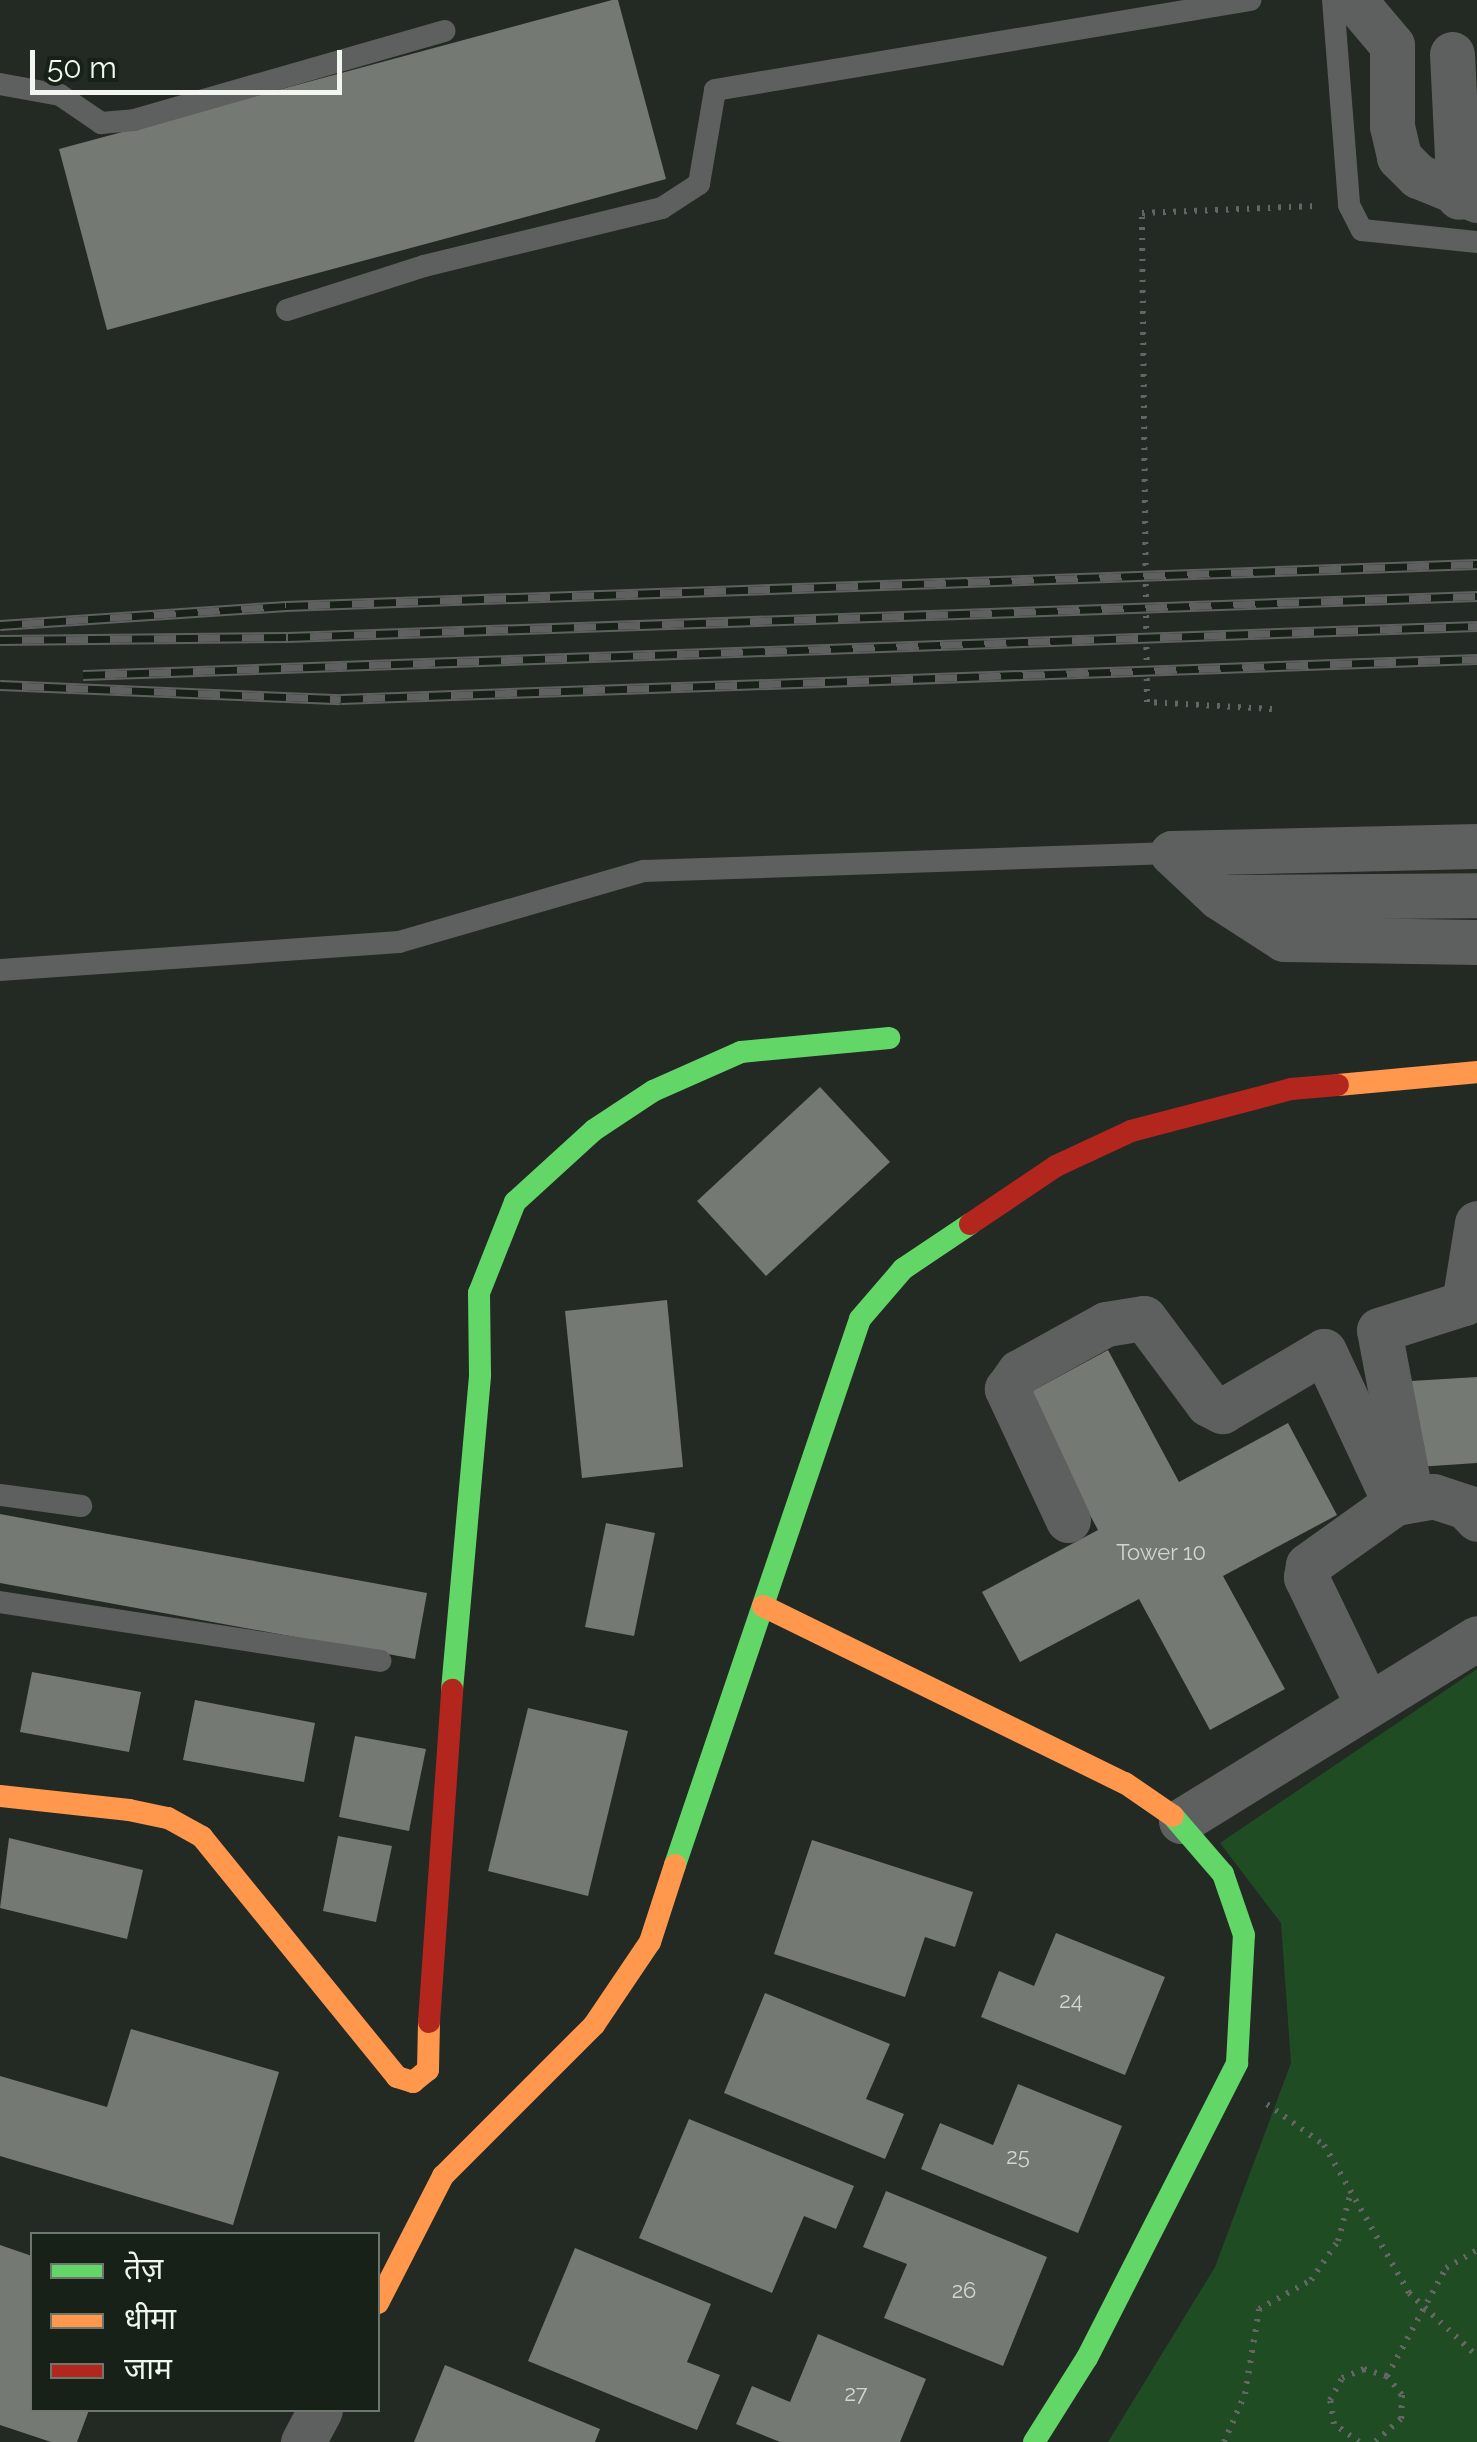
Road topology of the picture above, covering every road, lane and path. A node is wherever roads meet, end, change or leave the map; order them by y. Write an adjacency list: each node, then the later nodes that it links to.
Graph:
1 (1250, 0): 11 (lane)
2 (1334, 0): 9 (lane)
3 (1354, 0): 5 (street)
4 (444, 31): 7 (lane)
5 (1392, 45): 6 (street); 8 (street)
6 (1465, 54): 8 (street)
7 (0, 84)
8 (1468, 199)
9 (1350, 205): 10 (lane); 12 (path)
10 (1477, 242)
11 (287, 310)
12 (1272, 709)
13 (1477, 846): 14 (street)
14 (1172, 853): 16 (street); 18 (lane)
15 (1477, 895): 16 (street)
16 (1219, 897): 17 (street)
17 (1477, 942)
18 (0, 970)
19 (889, 1038): 32 (street)
20 (1477, 1072): 28 (street)
21 (1477, 1224): 23 (street)
22 (0, 1495): 24 (lane)
23 (1403, 1502): 25 (street); 26 (street); 31 (street)
24 (81, 1506)
25 (1477, 1519)
26 (1068, 1520)
27 (0, 1602): 30 (lane)
28 (763, 1606): 33 (street); 37 (street)
29 (1477, 1638): 31 (street)
30 (380, 1661)
31 (1367, 1704): 33 (street)
32 (0, 1796)
33 (1181, 1821): 34 (street)
34 (1228, 2078): 35 (path); 43 (street)
35 (1350, 2196): 38 (path); 44 (path)
36 (1477, 2250): 38 (path)
37 (380, 2299)
38 (1422, 2306): 39 (path); 40 (path)
39 (1477, 2356)
40 (1387, 2376): 45 (path); 46 (path)
41 (319, 2412): 42 (street)
42 (303, 2442)
43 (1034, 2442)
44 (1224, 2442)
45 (1359, 2442)
46 (1375, 2442)

